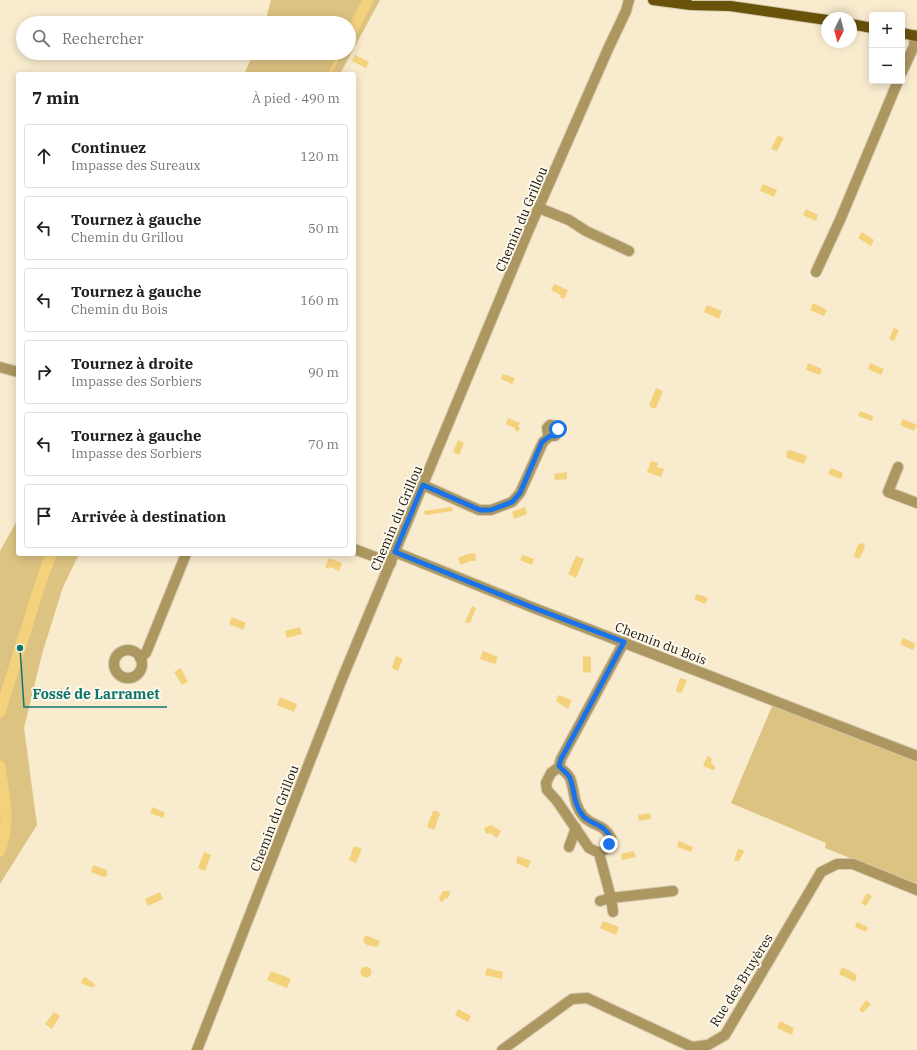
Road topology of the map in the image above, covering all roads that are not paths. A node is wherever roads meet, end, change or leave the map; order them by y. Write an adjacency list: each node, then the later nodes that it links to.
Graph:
1 (629, 0): 12 (street, Chemin du Grillou)
2 (657, 0): 4 (main road)
3 (709, 0): 4 (main road)
4 (730, 6): 5 (main road)
5 (821, 19)
6 (857, 25): 7 (main road)
7 (869, 27)
8 (905, 33): 9 (main road)
9 (916, 35): 10 (street)
10 (905, 66)
11 (897, 84): 14 (street)
12 (539, 208): 13 (street); 19 (street, Chemin du Grillou)
13 (629, 251)
14 (816, 272)
15 (0, 367): 16 (street)
16 (16, 371)
17 (550, 436): 19 (street)
18 (898, 467): 20 (street)
19 (423, 485): 22 (street, Chemin du Grillou)
20 (917, 503)
21 (356, 550): 24 (street)
22 (395, 552): 24 (street, Chemin du Grillou); 25 (street, Chemin du Bois)
23 (185, 556): 26 (street)
24 (391, 563): 37 (street, Chemin du Grillou)
25 (624, 642): 27 (street, Chemin du Bois); 28 (street)
26 (140, 658)
27 (917, 756)
28 (559, 766): 29 (street); 31 (street)
29 (576, 828): 30 (street); 31 (street)
30 (569, 847)
31 (599, 853): 34 (street)
32 (917, 890): 38 (street, Rue des Bruyères)
33 (673, 891): 34 (street)
34 (611, 898): 35 (street); 36 (street)
35 (600, 901)
36 (613, 912)
37 (197, 1049)
38 (502, 1050)

